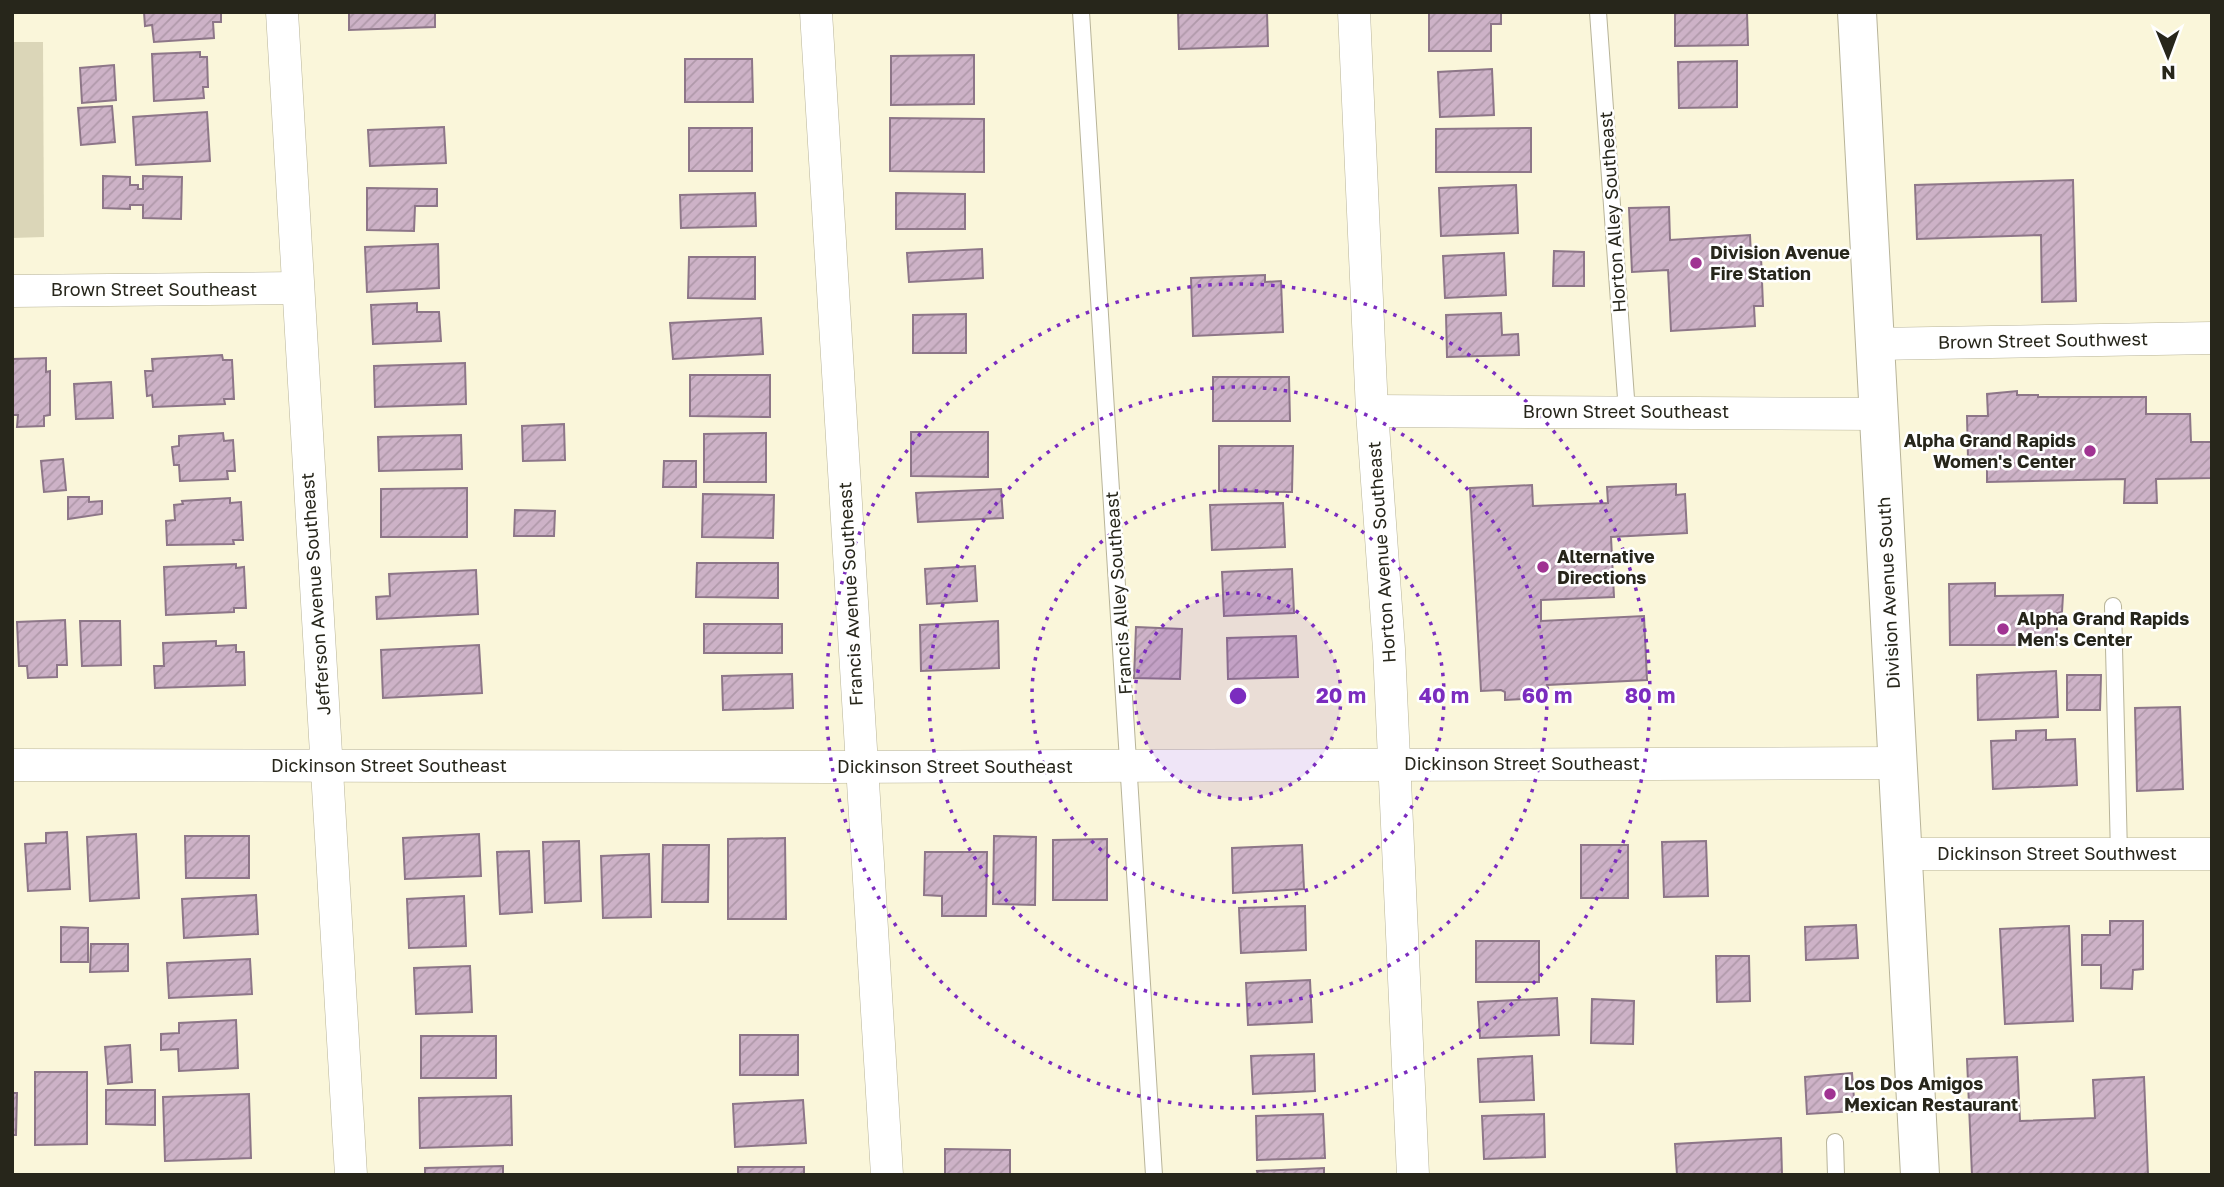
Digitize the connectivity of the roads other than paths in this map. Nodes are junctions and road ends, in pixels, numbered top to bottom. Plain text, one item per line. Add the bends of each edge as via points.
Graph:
1 (282, 12) edge
2 (816, 12) edge
3 (1081, 12) edge
4 (1354, 12) edge
5 (1598, 12) edge
6 (1857, 12) edge
7 (296, 288) junction
8 (12, 291) edge
9 (2212, 338) edge
10 (1875, 344) junction
11 (1372, 411) junction
12 (1627, 412) junction
13 (1880, 414) junction
14 (2113, 606) dead end
15 (1899, 763) junction
16 (12, 765) edge
17 (1394, 765) junction
18 (327, 766) junction
19 (1129, 766) junction
20 (862, 767) junction
21 (1903, 854) junction
22 (2119, 854) junction
23 (2212, 854) edge
24 (1835, 1142) dead end
25 (351, 1175) edge
26 (887, 1175) edge
27 (1154, 1175) edge
28 (1413, 1175) edge
29 (1836, 1175) edge
30 (1920, 1175) edge

1 - 7 street, Jefferson Avenue Southeast
2 - 20 street, Francis Avenue Southeast
3 - 19 lane, Francis Alley Southeast
4 - 11 street, Horton Avenue Southeast
5 - 12 lane, Horton Alley Southeast
6 - 10 main road, Division Avenue South
7 - 8 street, Brown Street Southeast
7 - 18 street, Jefferson Avenue Southeast
9 - 10 street, Brown Street Southwest
10 - 13 main road, Division Avenue South
11 - 12 street, Brown Street Southeast
11 - 17 street, Horton Avenue Southeast
12 - 13 street, Brown Street Southeast
13 - 15 main road, Division Avenue South
14 - 22 lane
15 - 17 street, Dickinson Street Southeast
15 - 21 main road, Division Avenue South
16 - 18 street, Dickinson Street Southeast
17 - 19 street, Dickinson Street Southeast
17 - 28 street, Horton Avenue Southeast
18 - 20 street, Dickinson Street Southeast
18 - 25 street, Jefferson Avenue Southeast
19 - 20 street, Dickinson Street Southeast
19 - 27 lane, Francis Alley Southeast
20 - 26 street, Francis Avenue Southeast
21 - 22 street, Dickinson Street Southwest
21 - 30 main road, Division Avenue South
22 - 23 street, Dickinson Street Southwest
24 - 29 lane

